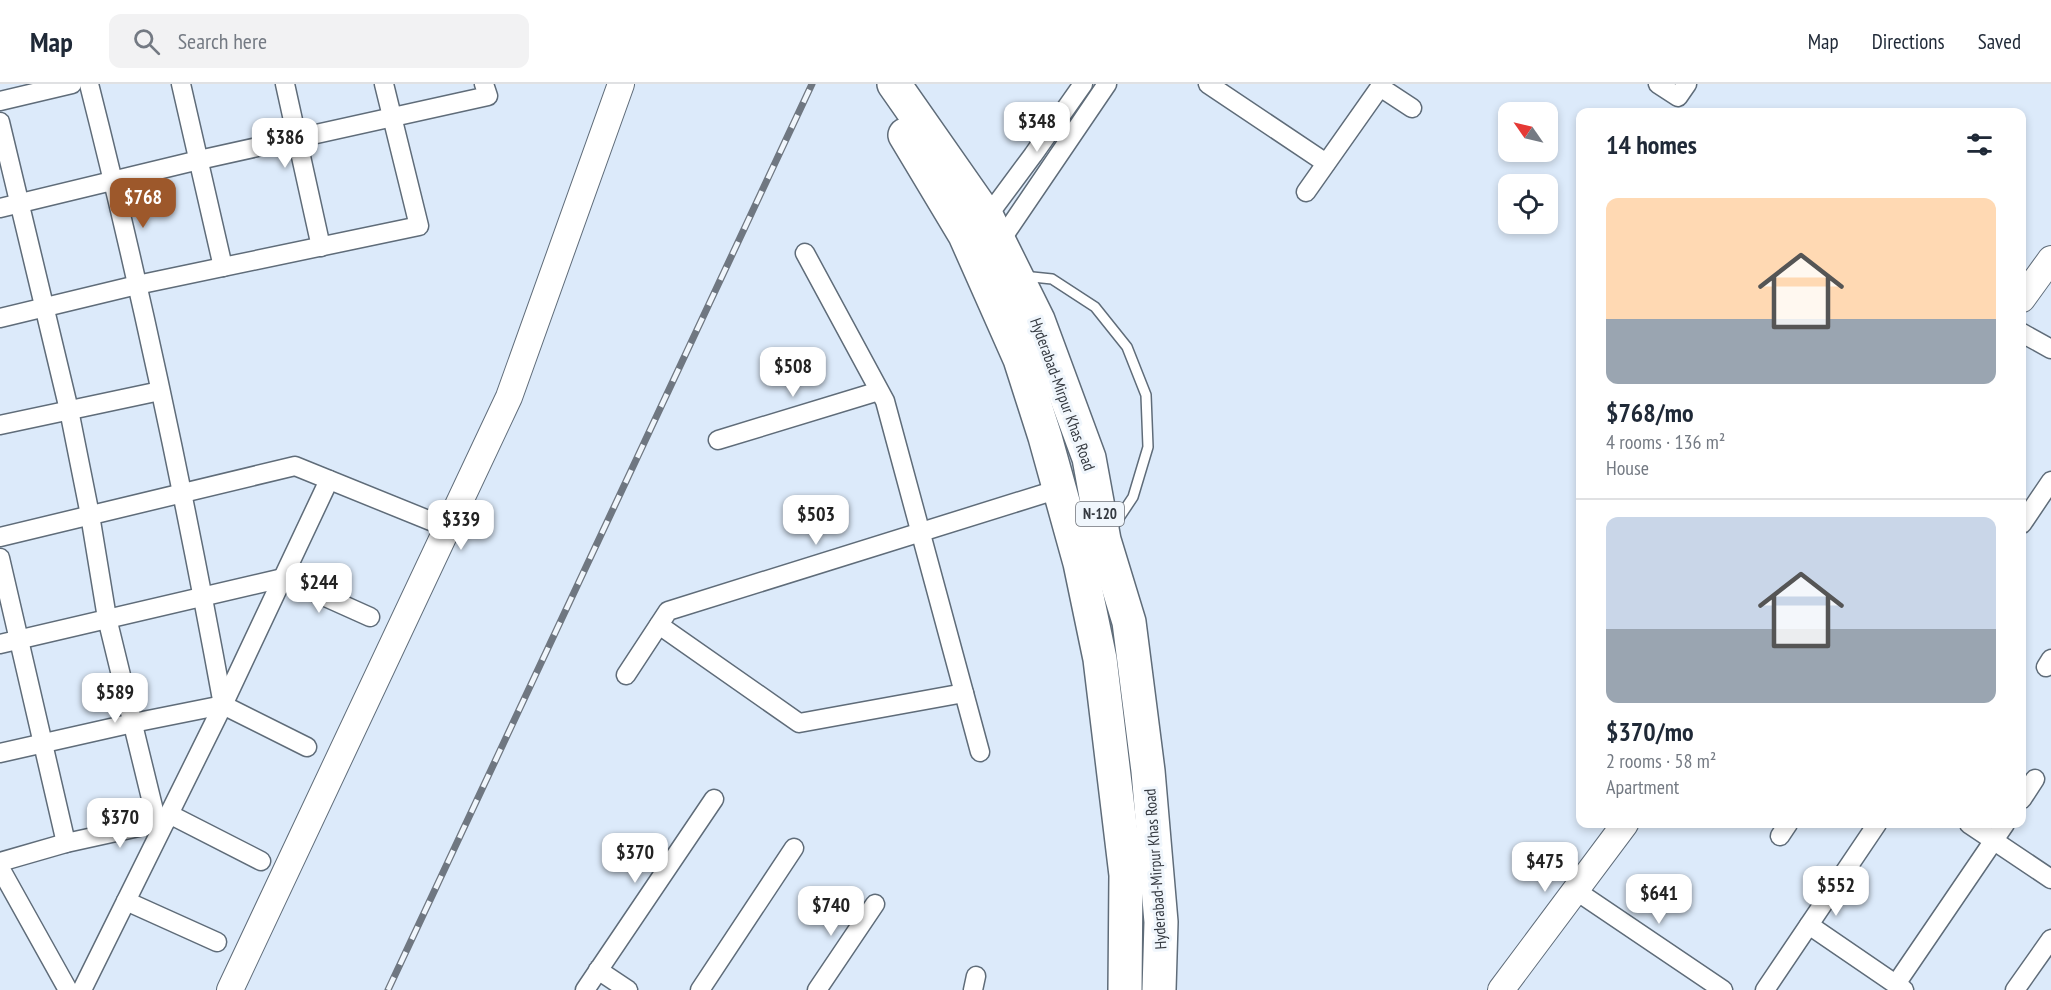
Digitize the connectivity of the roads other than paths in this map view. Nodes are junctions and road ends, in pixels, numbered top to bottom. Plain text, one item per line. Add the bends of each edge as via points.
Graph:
1 (72, 84) edge
2 (90, 84) edge
3 (181, 84) edge
4 (285, 84) edge
5 (384, 84) edge
6 (484, 84) edge
7 (621, 84) edge
8 (874, 84) edge
9 (894, 84) edge
10 (1083, 84) edge
11 (1107, 84) edge
12 (1208, 84) edge
13 (1658, 84) edge
14 (1687, 84) edge
15 (1381, 85) edge
16 (0, 101) edge
17 (1412, 108) dead end
18 (393, 116) junction
19 (0, 122) edge
20 (297, 138) junction
21 (199, 160) junction
22 (1326, 163) junction
23 (114, 180) junction
24 (1306, 192) dead end
25 (19, 204) junction
26 (0, 208) edge
27 (993, 230) junction
28 (321, 247) junction
29 (805, 253) dead end
30 (2051, 259) edge
31 (223, 267) junction
32 (1014, 275) junction
33 (137, 285) junction
34 (2026, 293) edge
35 (44, 307) junction
36 (0, 318) edge
37 (2026, 335) edge
38 (2051, 349) edge
39 (160, 391) junction
40 (879, 391) junction
41 (69, 410) junction
42 (0, 425) edge
43 (718, 440) dead end
44 (329, 480) junction
45 (2049, 488) edge
46 (1059, 489) junction
47 (182, 493) junction
48 (90, 515) junction
49 (2026, 519) edge
50 (448, 528) junction
51 (920, 533) junction
52 (0, 537) edge
53 (1104, 540) junction
54 (0, 558) edge
55 (283, 578) junction
56 (203, 598) junction
57 (370, 617) dead end
58 (107, 618) junction
59 (659, 625) junction
60 (9, 642) edge
61 (626, 675) dead end
62 (964, 693) junction
63 (223, 705) junction
64 (133, 723) junction
65 (43, 743) junction
66 (307, 747) dead end
67 (980, 752) dead end
68 (0, 753) edge
69 (2036, 779) dead end
70 (2026, 793) edge
71 (714, 799) dead end
72 (164, 819) junction
73 (1622, 828) edge
74 (1874, 828) edge
75 (1975, 828) edge
76 (2002, 828) edge
77 (1994, 840) junction
78 (66, 843) junction
79 (795, 848) dead end
80 (261, 861) dead end
81 (0, 862) edge
82 (0, 868) edge
83 (2051, 879) edge
84 (1575, 890) junction
85 (8, 899) edge
86 (126, 901) junction
87 (875, 904) dead end
88 (1809, 925) junction
89 (2051, 939) edge
90 (218, 942) dead end
91 (592, 984) edge
92 (1900, 987) edge
93 (68, 990) edge
94 (82, 990) edge
95 (230, 990) edge
96 (628, 990) edge
97 (700, 990) edge
98 (817, 990) edge
99 (1125, 990) edge
100 (1159, 990) edge
101 (1502, 990) edge
102 (1723, 990) edge
103 (1765, 990) edge
104 (2015, 990) edge

1 - 16 street
2 - 23 street
3 - 21 street
4 - 20 street
5 - 18 street
6 - 18 street via 488,96
7 - 50 street via 509,397
8 - 46 highway, Hyderabad-Mirpur Khas Road / N-120 via 965,235 1020,359
9 - 27 highway, Hyderabad-Mirpur Khas Road / N-120
10 - 27 street via 1034,155
11 - 27 street
12 - 22 street
13 - 14 street via 1678,97
15 - 17 street
15 - 22 street
18 - 20 street
18 - 28 street via 419,226
19 - 25 street
20 - 21 street
20 - 28 street
21 - 23 street
21 - 31 street
22 - 24 street
23 - 25 street
23 - 33 street
25 - 26 street
25 - 35 street
27 - 32 highway, Hyderabad-Mirpur Khas Road / N-120
28 - 31 street
29 - 40 street
30 - 34 street
31 - 33 street
32 - 53 highway, Hyderabad-Mirpur Khas Road / N-120 via 1038,320 1089,458
32 - 53 lane via 1052,279 1095,307 1127,347 1146,395 1148,447 1133,497
33 - 35 street
33 - 39 street
35 - 36 street
35 - 41 street
37 - 38 street
39 - 41 street
39 - 47 street
40 - 43 street
40 - 51 street
41 - 42 street
41 - 48 street
44 - 47 street via 295,466
44 - 50 street
44 - 55 street
45 - 49 street
46 - 51 street
46 - 99 highway, Hyderabad-Mirpur Khas Road / N-120 via 1080,563 1100,659 1126,875
47 - 48 street
47 - 56 street
48 - 52 street
48 - 58 street
50 - 95 street
51 - 59 street via 668,611
51 - 62 street
53 - 100 highway, Hyderabad-Mirpur Khas Road / N-120 via 1129,622 1148,771 1161,922
54 - 60 street
55 - 56 street
55 - 57 street
55 - 63 street
56 - 58 street
56 - 63 street
58 - 60 street
58 - 64 street
59 - 61 street
59 - 62 street via 799,723
60 - 65 street
62 - 67 street
63 - 64 street
63 - 66 street
63 - 72 street
64 - 65 street
64 - 72 street
65 - 68 street
65 - 78 street
69 - 70 street
71 - 91 street
72 - 78 street
72 - 80 street
72 - 86 street
73 - 84 street
74 - 88 street
75 - 77 street
76 - 77 street
77 - 83 street
77 - 92 street
78 - 81 street
79 - 97 street
82 - 85 street
84 - 101 street
84 - 102 street
85 - 93 street
86 - 90 street
86 - 94 street
87 - 98 street
88 - 92 street
88 - 103 street
89 - 104 street
91 - 96 street

